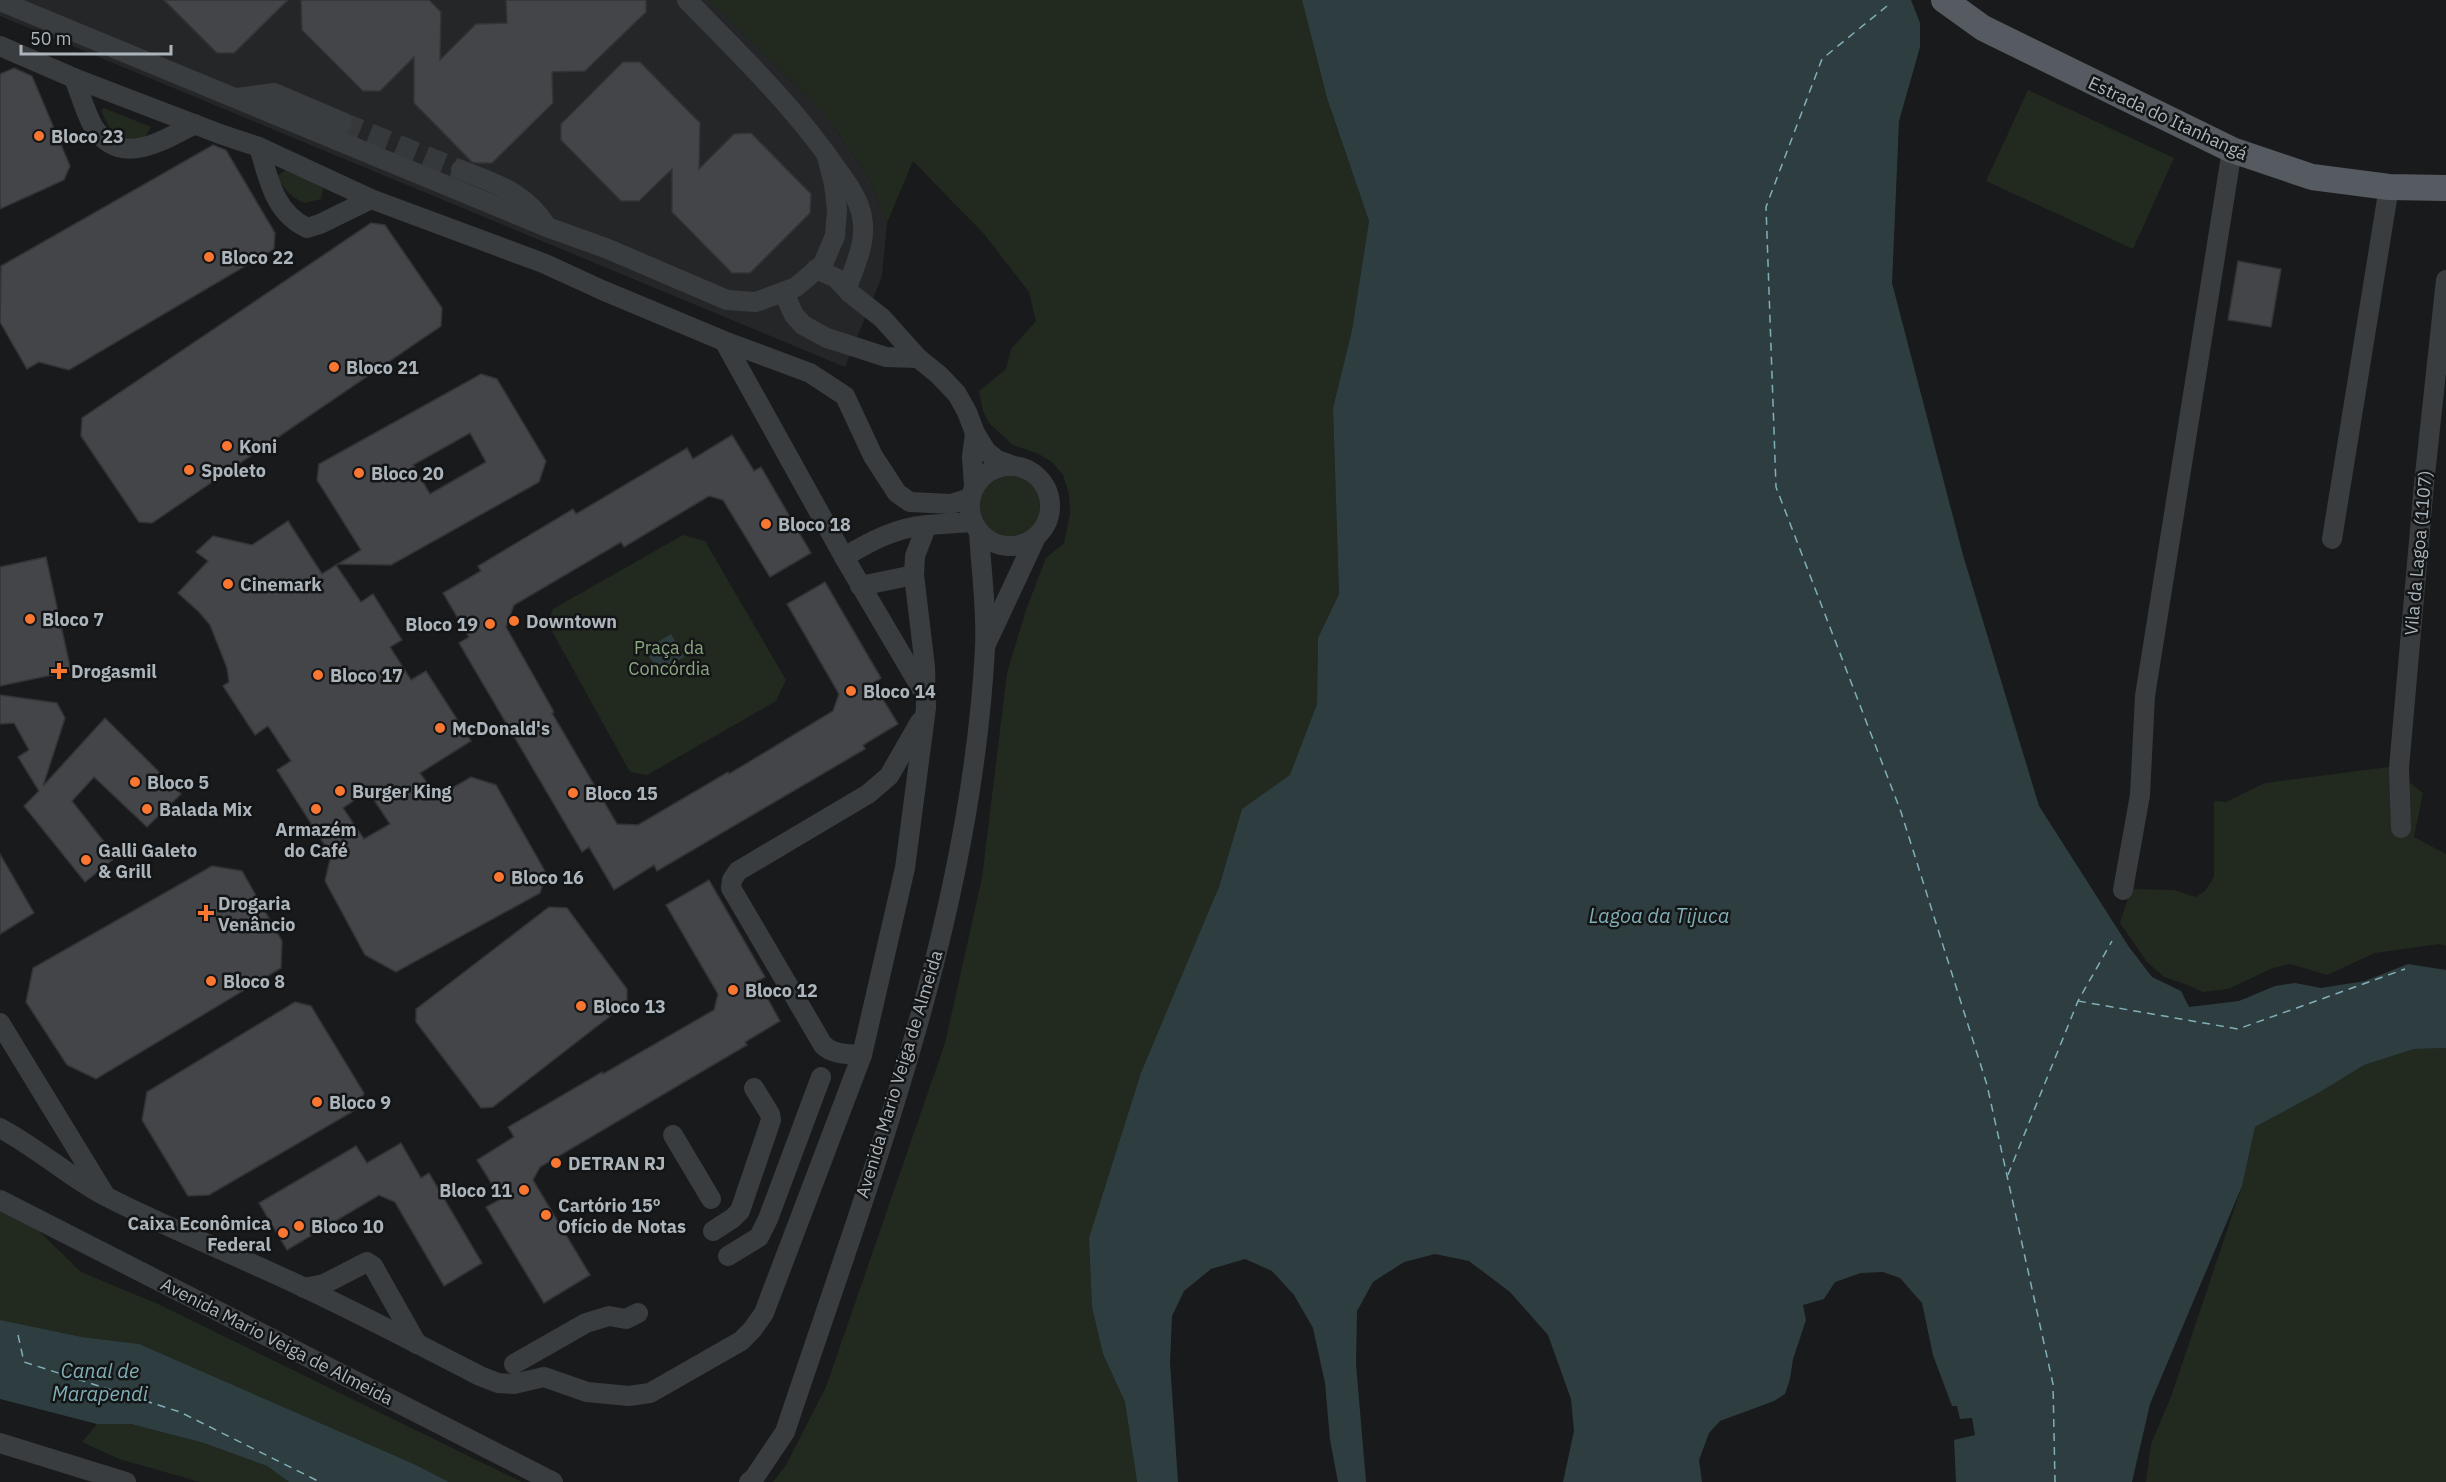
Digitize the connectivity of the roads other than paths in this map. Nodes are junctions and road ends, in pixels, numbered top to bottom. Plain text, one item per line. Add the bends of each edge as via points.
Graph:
1 (687, 0) edge
2 (1944, 0) edge
3 (0, 1) edge
4 (0, 46) edge
5 (74, 78) junction
6 (237, 98) junction
7 (342, 122) tunnel mouth
8 (195, 124) junction
9 (259, 147) junction
10 (2232, 150) junction
11 (826, 153) junction
12 (461, 170) tunnel mouth
13 (2389, 186) junction
14 (2446, 188) edge
15 (370, 199) junction
16 (547, 227) junction
17 (816, 269) junction
18 (2446, 280) edge
19 (784, 293) junction
20 (850, 293) junction
21 (724, 340) junction
22 (918, 358) junction
23 (975, 433) junction
24 (1011, 465) junction
25 (972, 492) junction
26 (927, 525) junction
27 (976, 527) junction
28 (1036, 537) junction
29 (2332, 539) dead end
30 (844, 557) junction
31 (914, 575) junction
32 (860, 585) junction
33 (985, 646) junction
34 (925, 705) junction
35 (2401, 828) dead end
36 (2123, 890) dead end
37 (0, 1023) edge
38 (862, 1055) junction
39 (821, 1077) dead end
40 (754, 1088) dead end
41 (0, 1128) edge
42 (673, 1135) dead end
43 (106, 1196) junction
44 (711, 1199) dead end
45 (0, 1200) edge
46 (713, 1230) dead end
47 (728, 1256) dead end
48 (304, 1288) junction
49 (638, 1312) dead end
50 (417, 1344) junction
51 (514, 1364) dead end
52 (0, 1443) edge
53 (126, 1482) edge
54 (553, 1482) edge
55 (749, 1482) edge

1 - 11 street via 784,101
2 - 10 main road, Estrada do Itanhangá via 1983,28
3 - 6 street
4 - 5 street
5 - 8 street
5 - 8 street via 93,125 108,144 125,150 153,145
6 - 7 street via 274,93
6 - 16 street
8 - 9 street
9 - 15 street
9 - 15 street via 280,207 292,221 308,228
10 - 13 main road, Estrada do Itanhangá via 2312,177
10 - 36 street via 2145,696 2140,795
11 - 17 street via 837,210 835,236 823,264
11 - 20 street via 862,216 864,233 847,288
12 - 16 street via 510,190 529,203
13 - 14 main road, Estrada do Itanhangá
13 - 29 street
15 - 21 street via 543,263
16 - 19 street via 727,300 756,302
17 - 19 street
17 - 20 street via 836,278
18 - 35 street, Vila da Lagoa (1107) via 2400,757
19 - 22 street via 803,325 827,338 886,357
20 - 22 street via 882,318
21 - 25 street via 810,373 845,396 873,456 897,493 910,502 951,504
21 - 30 street
22 - 23 street via 957,394
23 - 24 street via 986,451
23 - 25 street
24 - 25 street via 989,471
24 - 28 street via 1036,475 1050,499 1050,513
25 - 27 street via 969,510
26 - 27 street
26 - 30 street via 897,530
26 - 31 street via 915,556
27 - 28 street via 988,540 1000,545 1013,546
27 - 33 street, Avenida Mario Veiga de Almeida
28 - 33 street, Avenida Mario Veiga de Almeida
30 - 32 street
31 - 32 street
31 - 34 street via 925,667
32 - 34 street
33 - 55 street, Avenida Mario Veiga de Almeida via 973,763 953,879 928,986 897,1094 785,1432
34 - 38 street via 905,868
34 - 38 street via 889,776 868,794 738,871 732,880 731,888 741,908 823,1045 839,1054
37 - 43 street
38 - 50 street via 764,1313 731,1348 650,1393 629,1396 587,1392 544,1377 514,1384 498,1383
39 - 47 street via 759,1237
40 - 46 street via 771,1120 740,1211
41 - 43 street
42 - 44 street
43 - 48 street
45 - 54 street, Avenida Mario Veiga de Almeida
48 - 50 street
48 - 50 street via 324,1284 367,1262 373,1266
49 - 51 street via 626,1319 609,1316 586,1323
52 - 53 street

